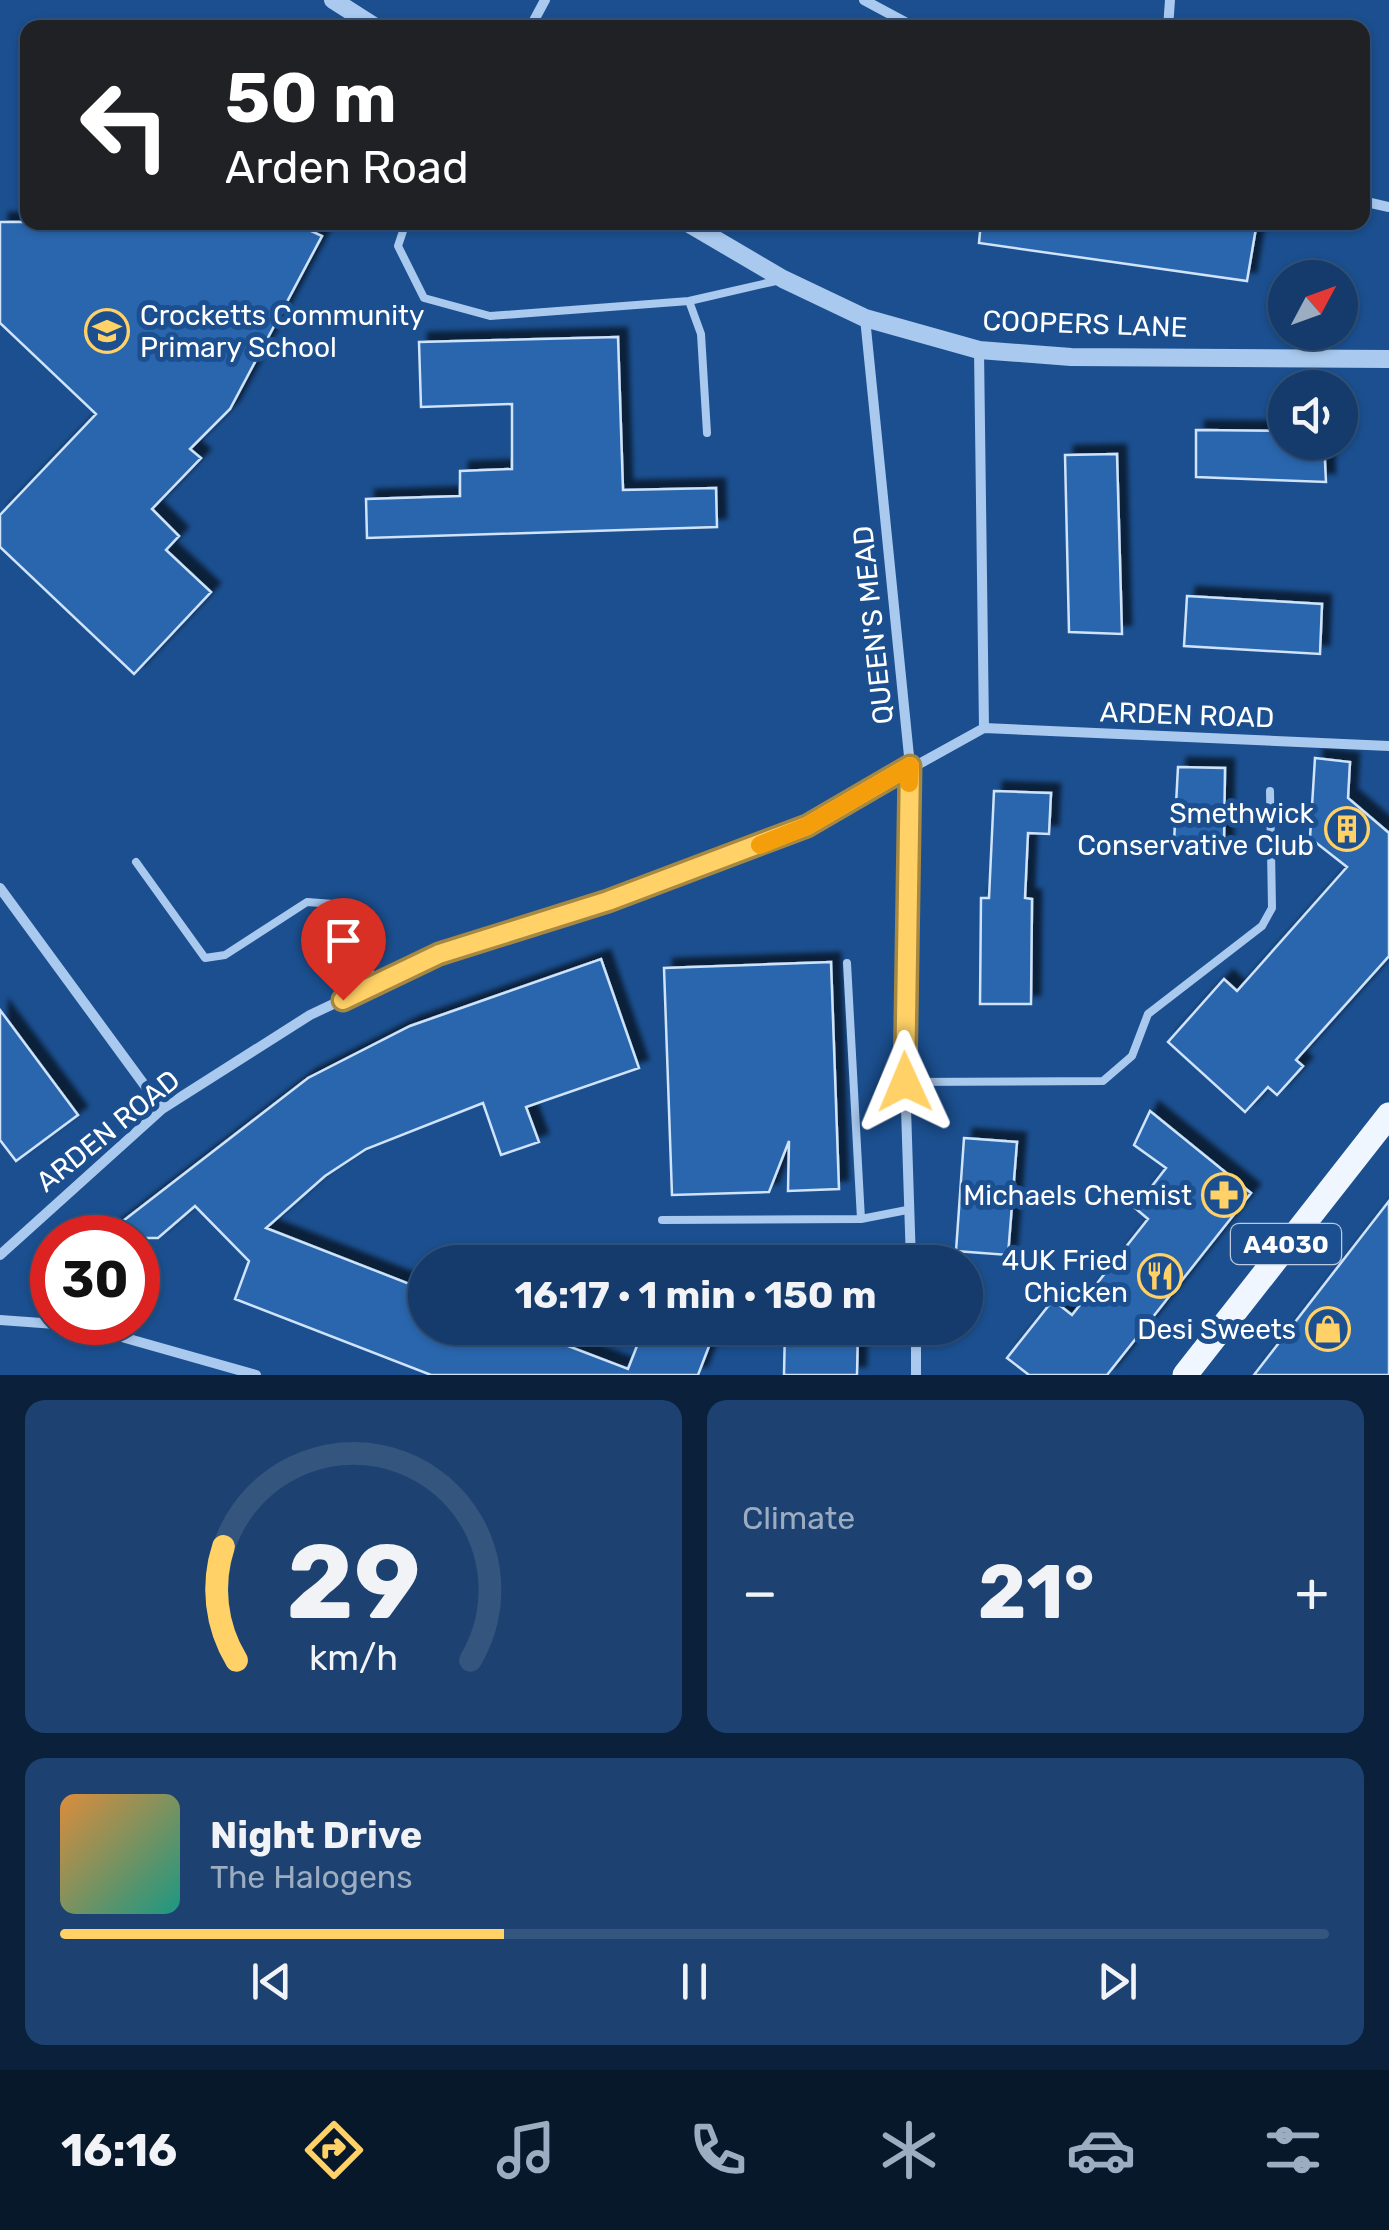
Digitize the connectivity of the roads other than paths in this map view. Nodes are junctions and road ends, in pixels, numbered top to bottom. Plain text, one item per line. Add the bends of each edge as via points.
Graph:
1 (333, 0) edge
2 (864, 0) edge
3 (365, 20) edge
4 (901, 20) edge
5 (403, 230) edge
6 (700, 230) edge
7 (784, 279) junction
8 (689, 301) junction
9 (866, 318) junction
10 (980, 350) junction
11 (1389, 359) edge
12 (708, 433) dead end
13 (984, 728) junction
14 (1389, 746) edge
15 (910, 766) junction
16 (1270, 790) dead end
17 (136, 862) dead end
18 (0, 888) edge
19 (847, 963) dead end
20 (376, 984) junction
21 (905, 1082) junction
22 (162, 1109) junction
23 (1389, 1115) edge
24 (907, 1210) junction
25 (860, 1219) junction
26 (662, 1220) dead end
27 (910, 1245) edge
28 (0, 1255) edge
29 (0, 1320) edge
30 (916, 1345) edge
31 (256, 1375) edge
32 (916, 1375) edge
33 (1185, 1375) edge

1 - 3 street
2 - 4 street
5 - 8 lane via 398,246 424,298 490,316
6 - 7 street, COOPERS LANE
7 - 8 lane
7 - 9 street, COOPERS LANE
8 - 12 lane via 701,334
9 - 10 street, COOPERS LANE
9 - 15 street, QUEEN'S MEAD
10 - 11 street, COOPERS LANE
10 - 13 street
13 - 14 street, ARDEN ROAD
13 - 15 street
15 - 20 street, ARDEN ROAD via 771,841 439,954
15 - 21 street, QUEEN'S MEAD
16 - 21 lane via 1272,908 1262,926 1148,1014 1132,1056 1103,1081
17 - 20 lane via 206,958 225,955 307,902 334,904
18 - 22 street
19 - 25 lane
20 - 22 street, ARDEN ROAD via 310,1016
21 - 24 street, QUEEN'S MEAD
22 - 28 street, ARDEN ROAD
23 - 33 main road, A4030
24 - 25 lane
24 - 27 street, QUEEN'S MEAD
25 - 26 lane
29 - 31 street via 84,1326
30 - 32 street

